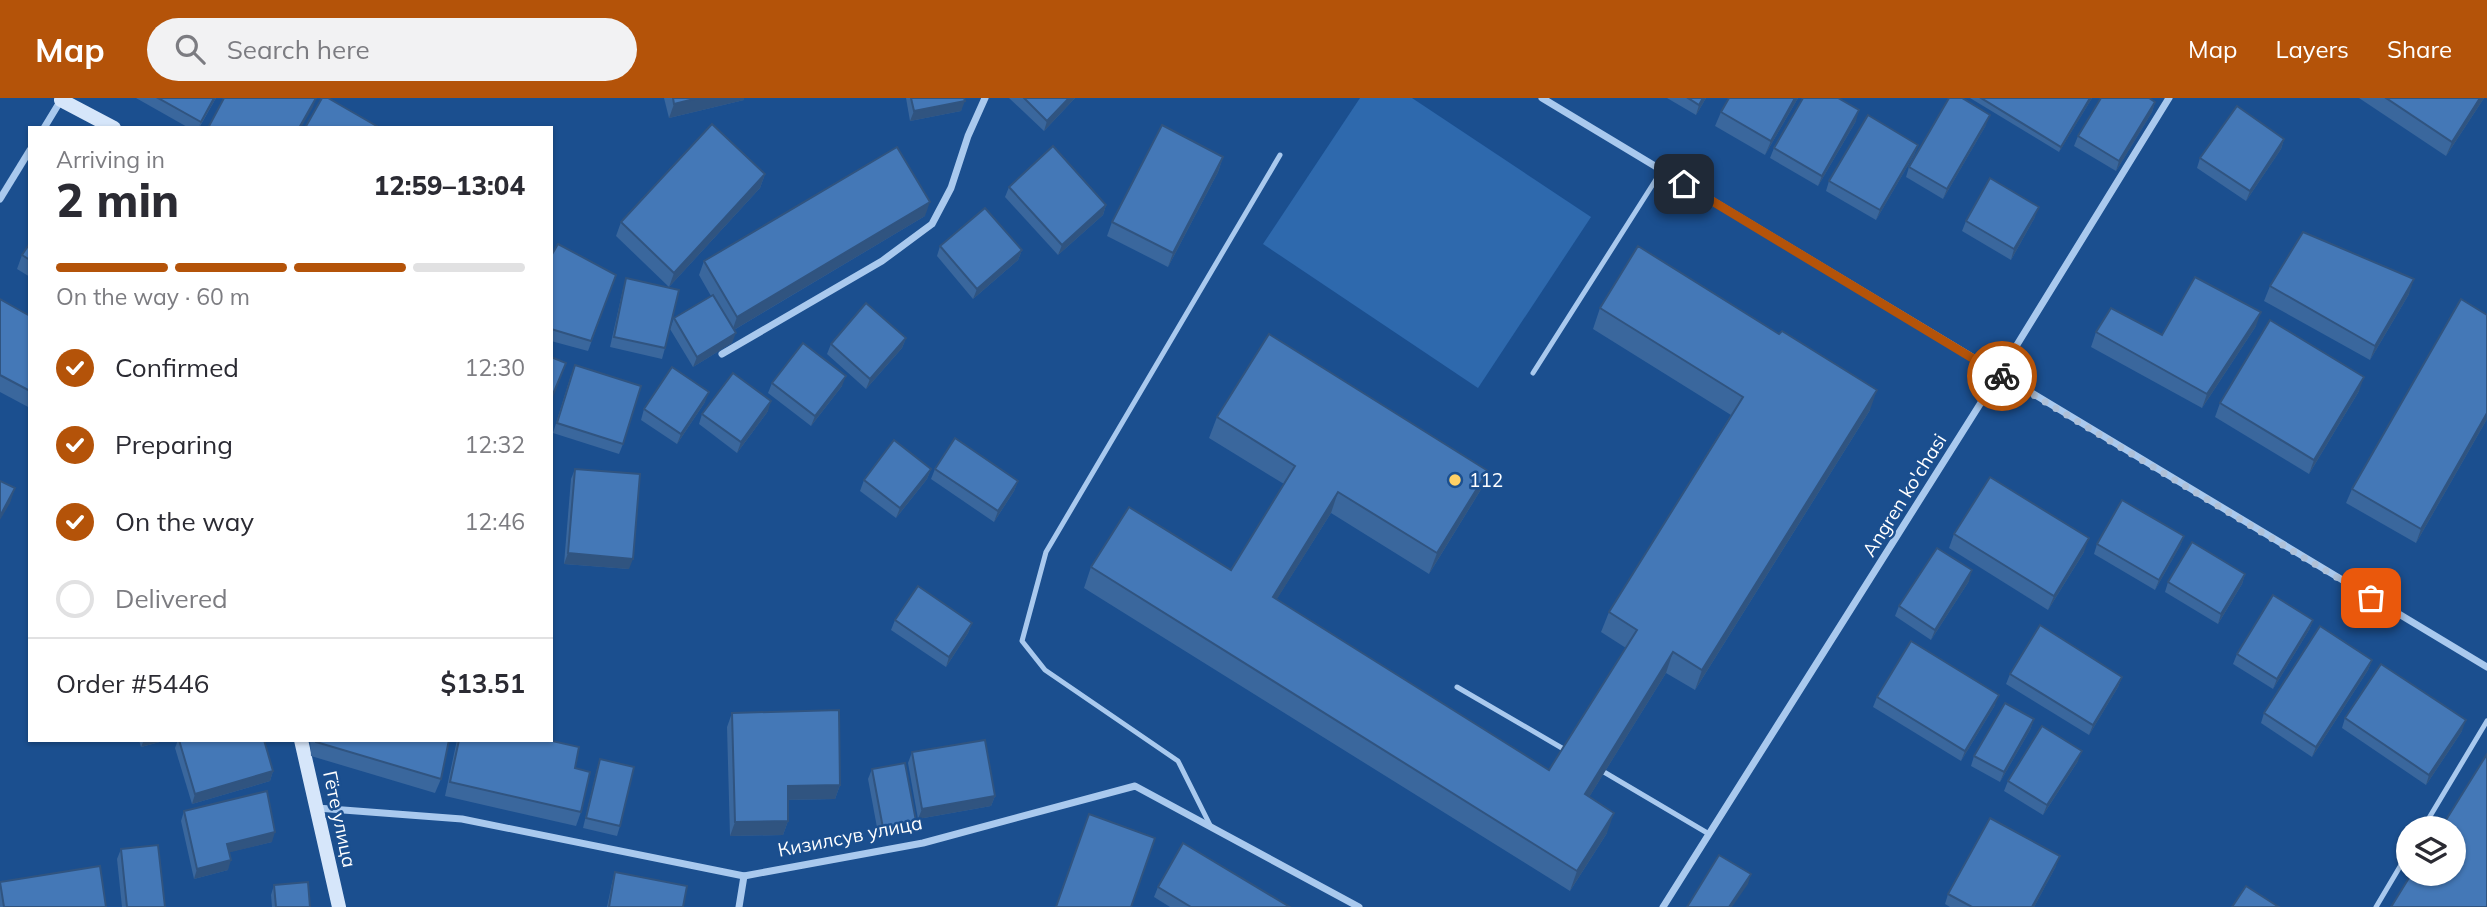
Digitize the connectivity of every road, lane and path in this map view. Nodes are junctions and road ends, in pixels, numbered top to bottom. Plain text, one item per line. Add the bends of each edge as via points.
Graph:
1 (985, 98) edge
2 (1542, 98) edge
3 (2169, 98) edge
4 (60, 99) edge
5 (45, 126) edge
6 (110, 126) edge
7 (28, 153) edge
8 (1280, 155) dead end
9 (1662, 170) junction
10 (0, 199) edge
11 (722, 354) edge
12 (1533, 373) dead end
13 (1998, 374) junction
14 (2487, 667) edge
15 (1457, 687) dead end
16 (2487, 721) edge
17 (301, 742) edge
18 (1567, 751) edge
19 (1604, 772) edge
20 (317, 808) junction
21 (2430, 816) edge
22 (1211, 827) junction
23 (1709, 834) junction
24 (2396, 873) edge
25 (744, 876) junction
26 (339, 907) edge
27 (738, 907) edge
28 (1359, 907) edge
29 (1663, 907) edge
30 (2376, 907) edge

1 - 11 street via 951,188 932,223 882,261
2 - 9 street
3 - 13 street, Angren ko'chasi
4 - 5 street
4 - 6 street
7 - 10 street
8 - 22 lane via 1046,552 1022,641 1045,670 1178,761
9 - 12 lane
9 - 13 street
13 - 14 street
13 - 23 street, Angren ko'chasi
15 - 18 lane
16 - 21 lane
17 - 20 street, Гёте улица
19 - 23 lane
20 - 25 street, Кизилсув улица via 462,819
20 - 26 street, Гёте улица
22 - 25 street, Кизилсув улица via 1135,786 923,843
22 - 28 street, Кизилсув улица
23 - 29 street, Angren ko'chasi
24 - 30 lane
25 - 27 street

